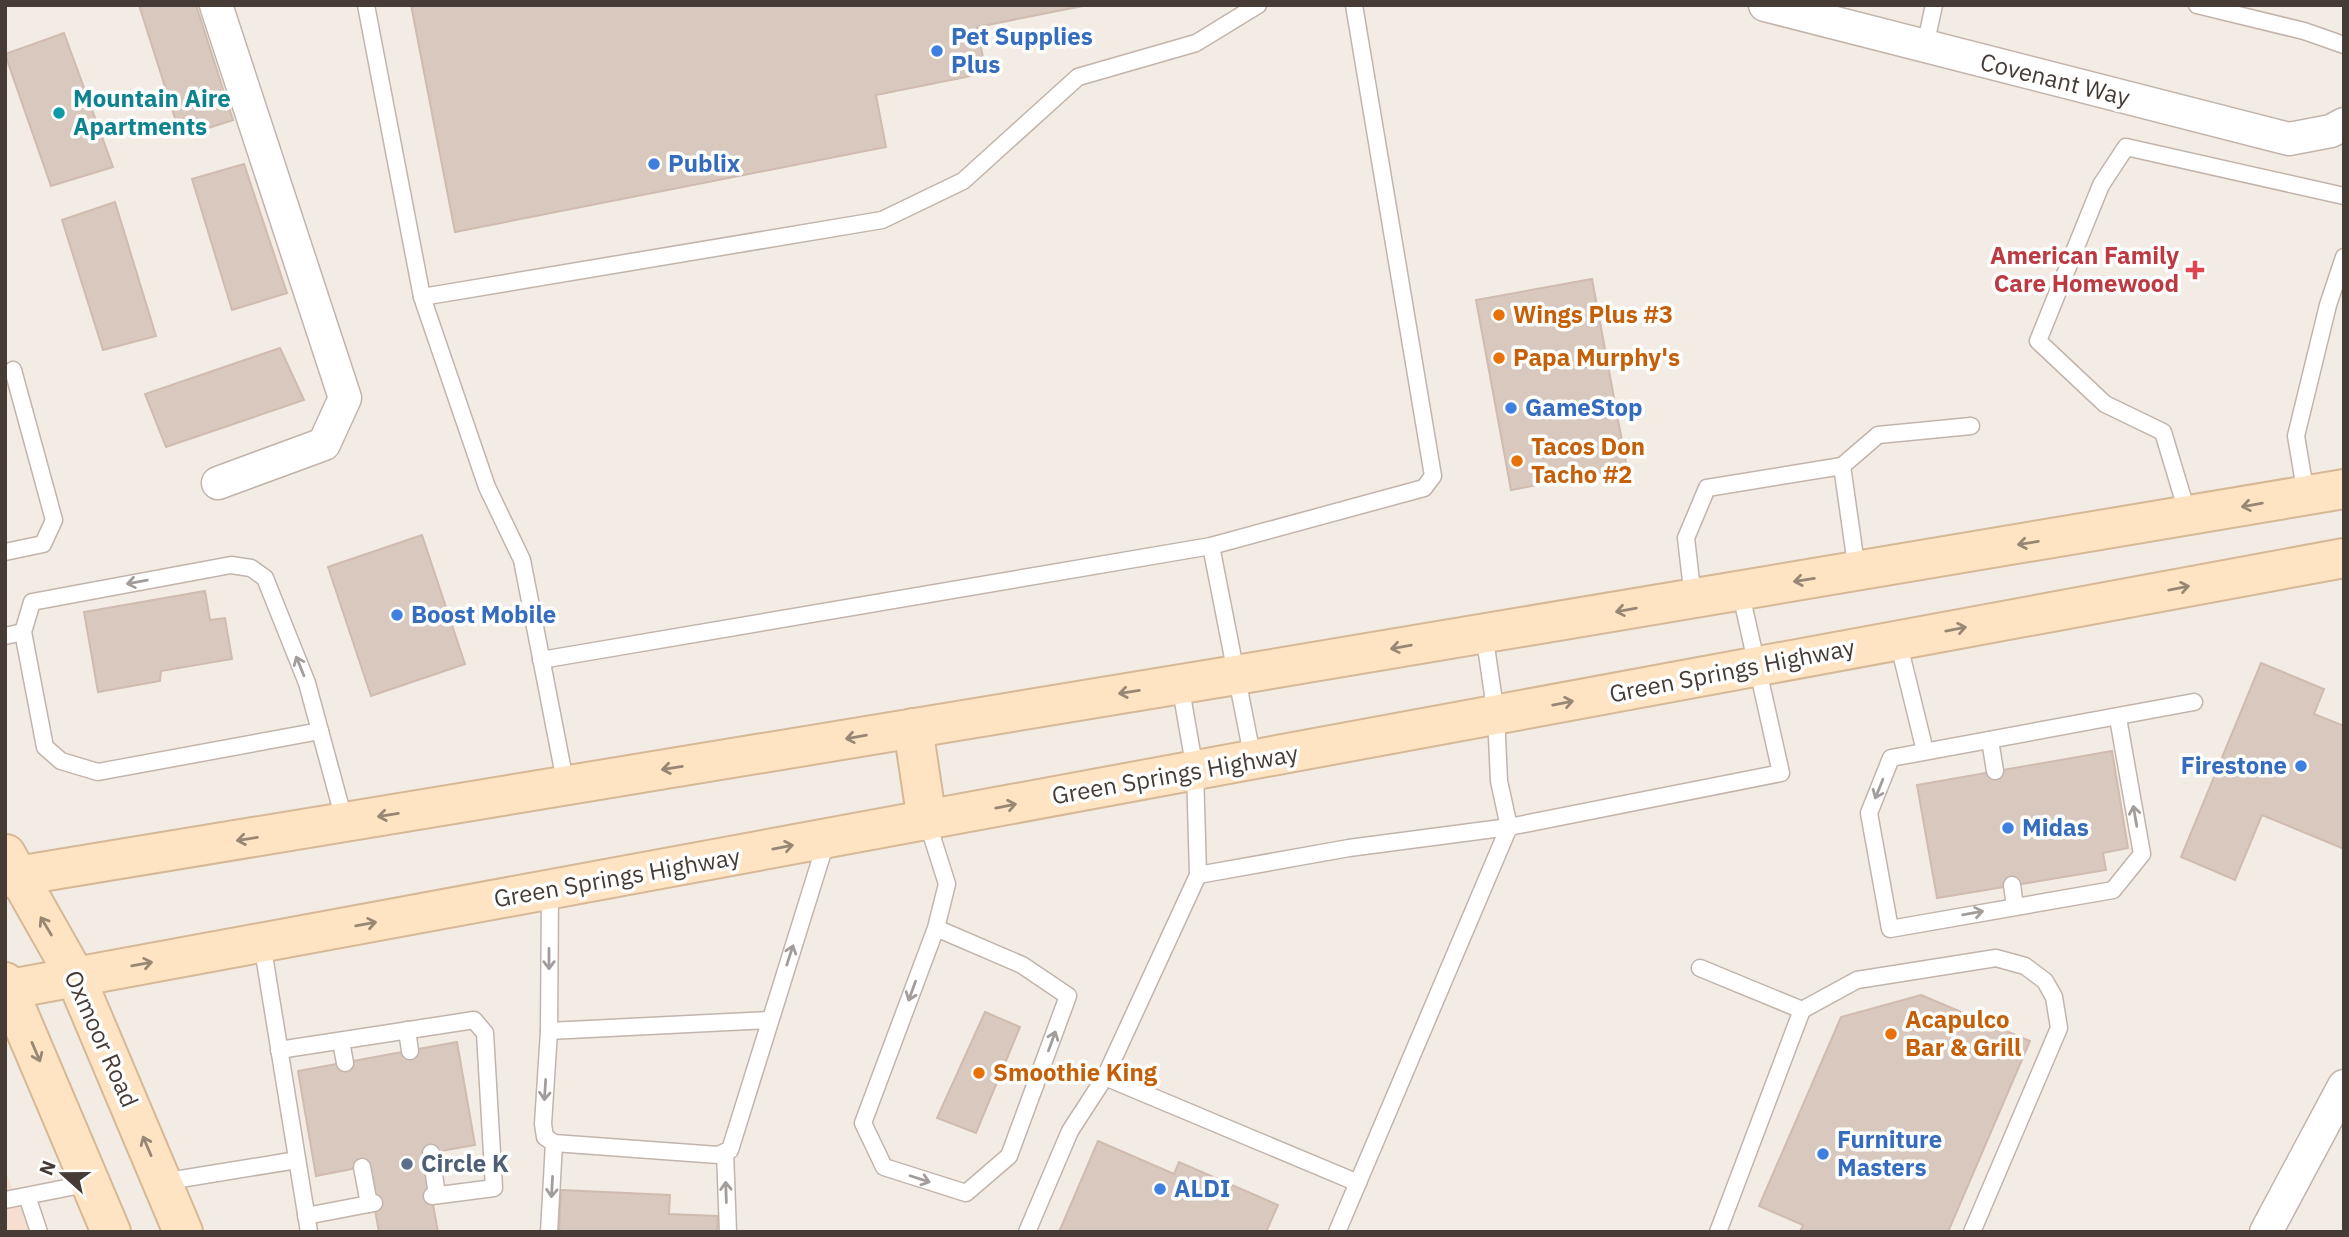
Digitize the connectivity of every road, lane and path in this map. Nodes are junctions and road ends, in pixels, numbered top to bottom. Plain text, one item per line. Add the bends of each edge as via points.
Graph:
1 (216, 5) edge
2 (366, 5) edge
3 (1258, 5) edge
4 (1354, 5) edge
5 (1765, 5) edge
6 (1934, 5) edge
7 (2197, 5) edge
8 (2344, 44) edge
9 (1925, 46) junction
10 (2344, 124) edge
11 (2344, 196) edge
12 (2344, 257) edge
13 (422, 298) junction
14 (13, 370) dead end
15 (1971, 426) dead end
16 (1842, 466) junction
17 (218, 483) dead end
18 (2344, 489) edge
19 (2306, 495) junction
20 (2189, 516) junction
21 (1211, 546) junction
22 (5, 552) edge
23 (2344, 558) edge
24 (1857, 571) junction
25 (1740, 590) junction
26 (1693, 598) junction
27 (23, 632) junction
28 (1484, 633) junction
29 (5, 636) edge
30 (1898, 640) junction
31 (541, 660) junction
32 (1756, 666) junction
33 (1236, 675) junction
34 (1180, 684) junction
35 (2194, 702) dead end
36 (1496, 715) junction
37 (2118, 718) junction
38 (913, 728) junction
39 (320, 731) junction
40 (1990, 740) junction
41 (1925, 751) junction
42 (1253, 760) junction
43 (1195, 771) junction
44 (1995, 771) dead end
45 (566, 786) junction
46 (927, 821) junction
47 (345, 822) junction
48 (1509, 827) junction
49 (827, 839) junction
50 (9, 869) edge
51 (1198, 875) junction
52 (2012, 885) dead end
53 (550, 891) junction
54 (2015, 906) junction
55 (936, 928) junction
56 (262, 943) junction
57 (1700, 968) dead end
58 (75, 976) junction
59 (7, 987) edge
60 (1802, 1010) junction
61 (769, 1020) junction
62 (407, 1030) junction
63 (549, 1031) junction
64 (341, 1041) junction
65 (279, 1050) junction
66 (411, 1051) dead end
67 (345, 1063) dead end
68 (1105, 1077) junction
69 (2344, 1086) edge
70 (554, 1143) junction
71 (724, 1152) junction
72 (431, 1153) dead end
73 (297, 1160) junction
74 (362, 1167) dead end
75 (162, 1182) junction
76 (1358, 1182) junction
77 (90, 1183) junction
78 (27, 1196) junction
79 (5, 1200) edge
80 (307, 1224) edge
81 (39, 1232) edge
82 (111, 1232) edge
83 (183, 1232) edge
84 (549, 1232) edge
85 (727, 1232) edge
86 (1027, 1232) edge
87 (1336, 1232) edge
88 (1718, 1232) edge
89 (1972, 1232) edge
90 (2266, 1232) edge

1 - 17 street via 345,398 324,444
2 - 13 lane
3 - 13 lane via 1196,43 1078,77 963,181 882,220
4 - 21 lane via 1433,476 1424,488
5 - 9 street, Covenant Way
6 - 9 lane
7 - 8 lane
9 - 10 street, Covenant Way via 2289,139
11 - 20 lane via 2126,148 2101,185 2038,341 2105,404 2163,432
12 - 19 lane via 2296,436
13 - 31 lane via 487,487 522,560
14 - 22 lane via 54,520 43,544
15 - 16 lane via 1878,435
16 - 24 lane
16 - 26 lane via 1707,488 1686,538
18 - 19 main road
19 -> 20 main road
20 -> 24 main road
21 - 31 lane
21 - 33 lane
30 -> 23 main road, Green Springs Highway
24 -> 25 main road
25 - 26 main road
25 - 32 lane
26 -> 28 main road
27 - 29 lane
27 - 39 lane via 45,747 61,761 79,768 98,772
39 -> 27 lane via 307,683 264,578 251,568 232,565 32,601
28 -> 33 main road
28 - 36 lane
30 - 32 main road, Green Springs Highway
30 - 41 lane
31 - 45 lane
36 -> 32 main road, Green Springs Highway
32 - 48 lane via 1781,773
33 - 34 main road
33 - 42 lane
34 -> 38 main road
34 - 43 lane
35 - 37 lane
36 - 42 main road, Green Springs Highway
36 - 48 lane via 1499,781
37 - 40 lane
54 -> 37 lane via 2113,890 2142,854
38 -> 45 main road
38 - 46 main road
39 - 47 lane
40 - 41 lane
40 - 44 lane
41 -> 54 lane via 1891,758 1869,813 1890,929
42 - 43 main road, Green Springs Highway
46 -> 43 main road, Green Springs Highway
43 - 51 lane
45 -> 47 main road
46 - 49 main road, Green Springs Highway
46 - 55 lane via 947,884
47 -> 50 main road
48 - 51 lane via 1349,848
48 - 76 lane
53 -> 49 main road, Green Springs Highway
61 -> 49 lane
58 -> 50 main road, Oxmoor Road
51 - 68 lane
52 - 54 lane
56 -> 53 main road, Green Springs Highway
53 -> 63 lane
55 -> 55 lane via 863,1123 884,1167 966,1193 1009,1156 1068,996 1022,965
58 -> 56 main road, Green Springs Highway
56 - 65 lane
57 - 60 lane
58 - 59 main road, Green Springs Highway
75 -> 58 main road, Oxmoor Road
59 -> 77 main road
60 - 88 lane
60 - 89 lane via 1857,980 1996,958 2025,966 2045,981 2054,997 2059,1028
61 - 63 lane
61 - 71 lane via 730,1150
62 - 64 lane
62 - 66 lane
62 - 72 lane via 474,1020 485,1032 494,1188 435,1196
63 -> 70 lane via 543,1124 545,1137
64 - 65 lane
64 - 67 lane
65 - 73 lane
68 - 76 lane
68 - 86 lane via 1070,1131
69 - 90 street
70 - 71 lane
70 -> 84 lane
85 -> 71 lane
73 - 75 lane
73 - 80 lane
74 - 80 lane via 372,1204
75 - 83 main road, Oxmoor Road
76 - 87 lane
77 - 78 lane
77 - 82 main road
78 - 79 lane
78 - 81 lane

